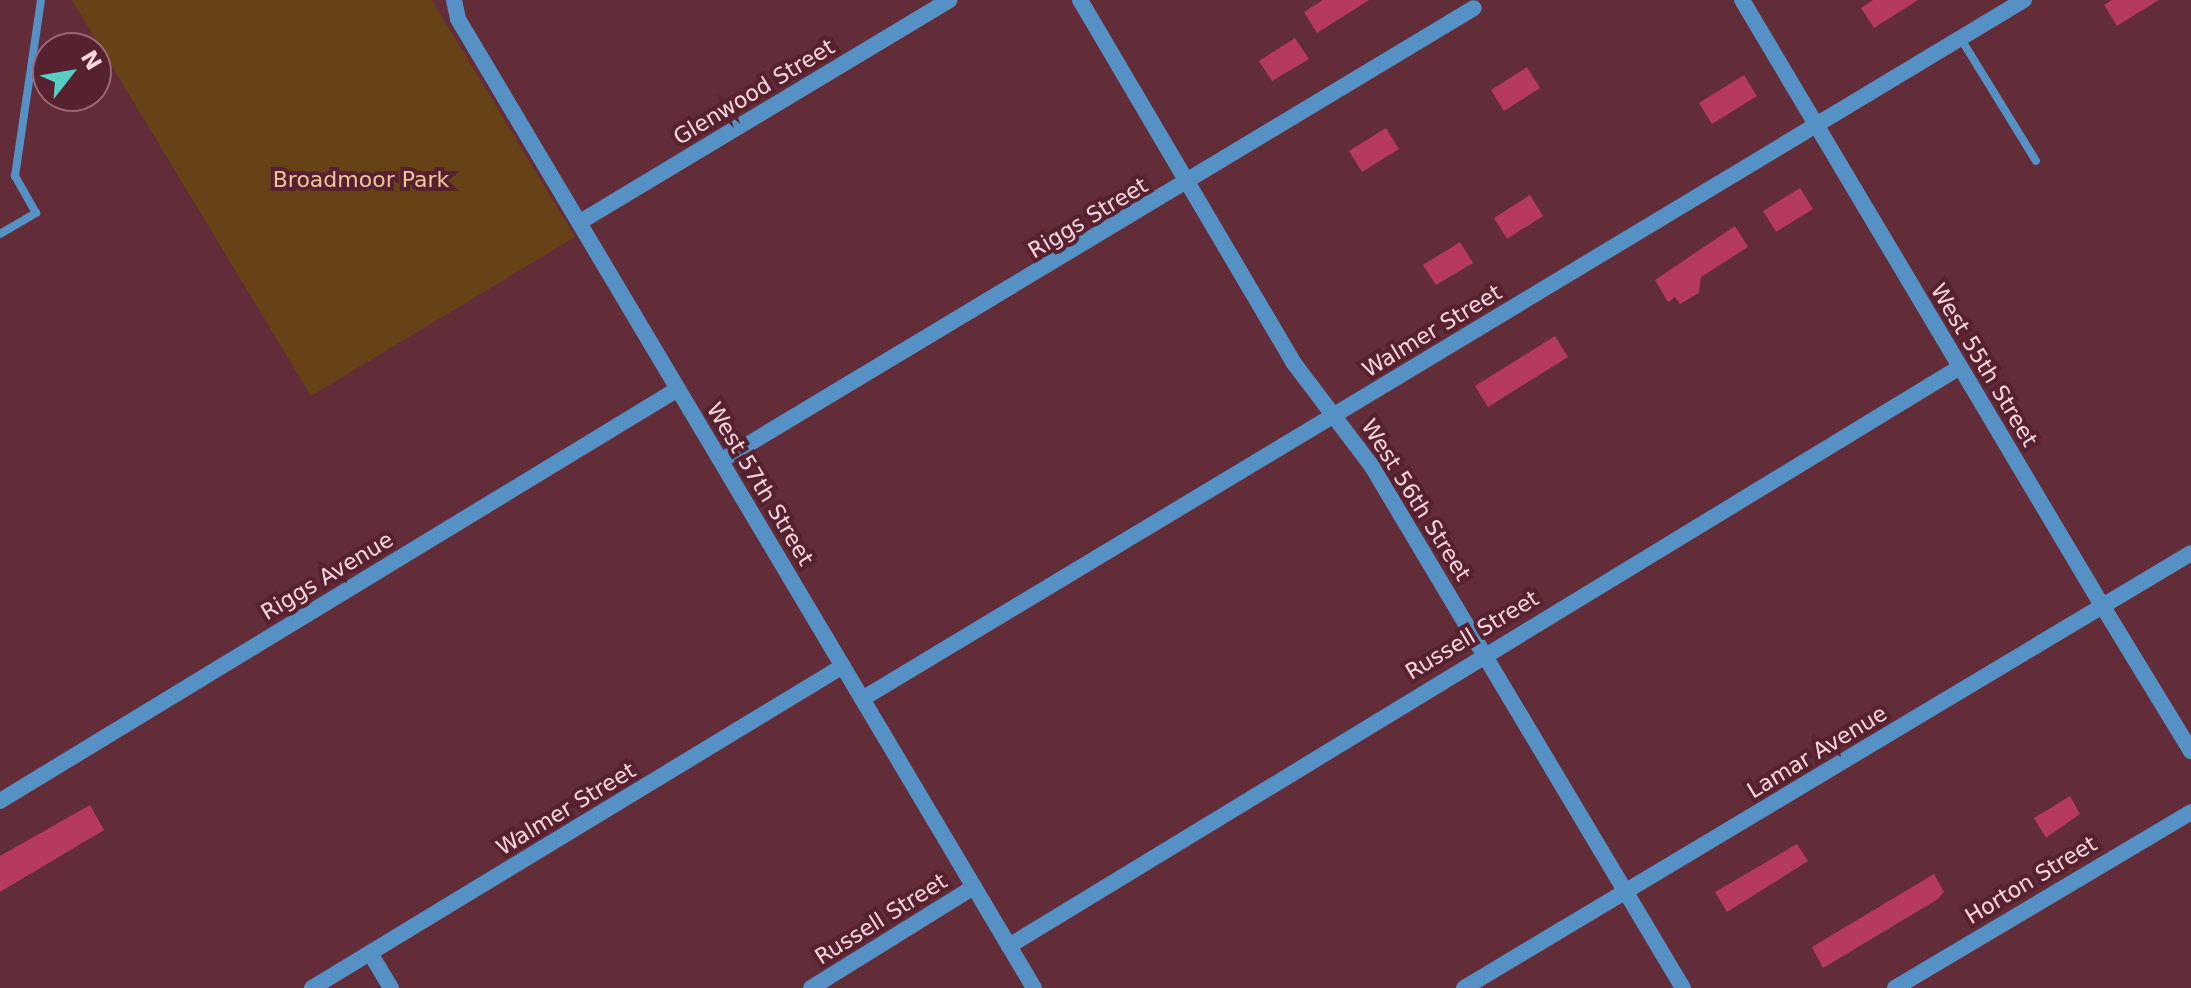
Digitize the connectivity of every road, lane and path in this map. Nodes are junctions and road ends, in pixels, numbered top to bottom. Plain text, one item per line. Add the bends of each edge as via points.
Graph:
1 (41, 0) edge
2 (454, 0) edge
3 (950, 0) edge
4 (1080, 0) edge
5 (1742, 0) edge
6 (2024, 0) edge
7 (1474, 8) dead end
8 (1961, 39) junction
9 (1817, 127) junction
10 (2036, 161) dead end
11 (1187, 184) junction
12 (580, 222) junction
13 (0, 234) edge
14 (1960, 367) junction
15 (678, 389) junction
16 (1334, 415) junction
17 (722, 460) junction
18 (2191, 553) edge
19 (2103, 607) junction
20 (1485, 653) junction
21 (843, 666) junction
22 (862, 699) junction
23 (2191, 751) edge
24 (0, 801) edge
25 (2191, 812) edge
26 (974, 887) junction
27 (1624, 892) junction
28 (1009, 946) junction
29 (370, 953) junction
30 (312, 988) edge
31 (391, 988) edge
32 (811, 988) edge
33 (1034, 988) edge
34 (1464, 988) edge
35 (1683, 988) edge
36 (1895, 988) edge

1 - 13 lane via 15,176 36,213
2 - 12 street, West 57th Street via 458,19
3 - 12 street, Glenwood Street
4 - 11 street, West 56th Street
5 - 9 street, West 55th Street
6 - 8 street, Walmer Street
7 - 11 street, Riggs Street
8 - 9 street, Walmer Street
8 - 10 lane
9 - 14 street, West 55th Street
9 - 16 street, Walmer Street
11 - 16 street, West 56th Street via 1293,362
11 - 17 street, Riggs Street
12 - 15 street, West 57th Street
14 - 19 street, West 55th Street
14 - 20 street, Russell Street
15 - 17 street, West 57th Street
15 - 24 street, Riggs Avenue
16 - 20 street, West 56th Street via 1356,439
16 - 22 street, Walmer Street
17 - 21 street, West 57th Street
18 - 19 street, Lamar Avenue
19 - 23 street, West 55th Street
19 - 27 street, Lamar Avenue
20 - 27 street, West 56th Street
20 - 28 street, Russell Street
21 - 22 street, West 57th Street
21 - 29 street, Walmer Street
22 - 26 street, West 57th Street
25 - 36 street, Horton Street
26 - 28 street, West 57th Street
26 - 32 street, Russell Street
27 - 34 street, Lamar Avenue
27 - 35 street, West 56th Street
28 - 33 street, West 57th Street
29 - 30 street, Walmer Street
29 - 31 street

